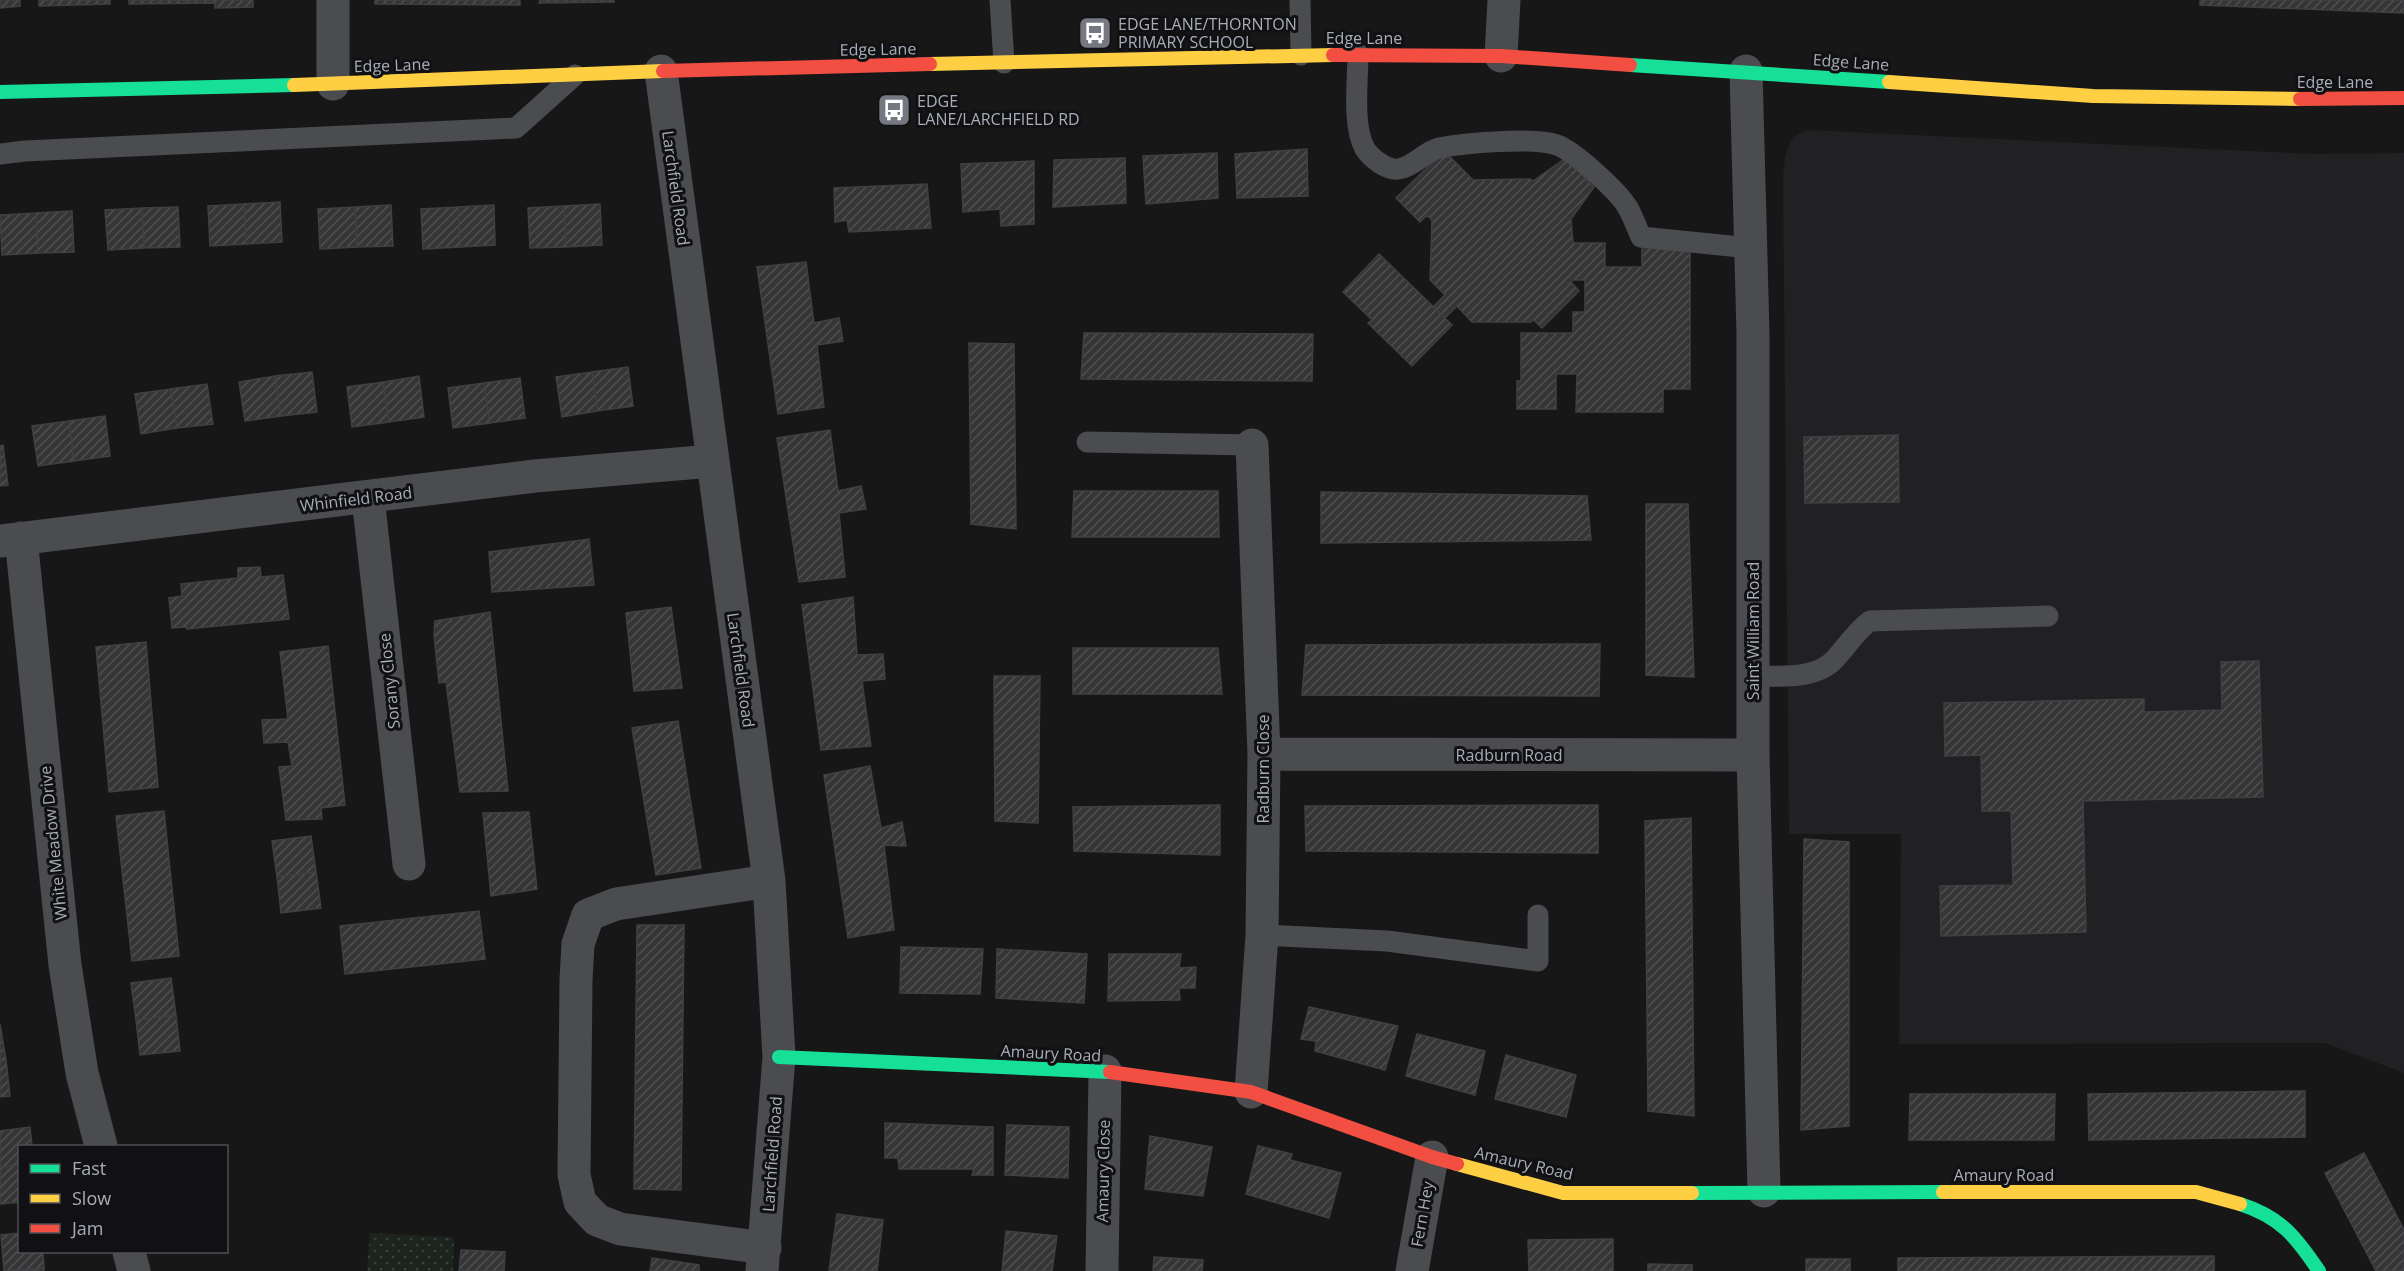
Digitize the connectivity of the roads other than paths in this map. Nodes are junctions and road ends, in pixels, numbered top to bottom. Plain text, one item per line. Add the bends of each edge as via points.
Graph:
1 (333, 0) edge
2 (1000, 0) edge
3 (1300, 0) edge
4 (1504, 0) edge
5 (1359, 54) junction
6 (1300, 55) junction
7 (1501, 56) junction
8 (1004, 63) junction
9 (661, 71) junction
10 (1746, 71) junction
11 (575, 75) junction
12 (333, 84) junction
13 (0, 92) edge
14 (2404, 98) edge
15 (0, 154) edge
16 (1750, 248) junction
17 (1087, 442) dead end
18 (1252, 445) joint
19 (712, 461) junction
20 (368, 498) junction
21 (10, 539) edge
22 (2048, 616) dead end
23 (1753, 676) junction
24 (1264, 754) junction
25 (1753, 755) junction
26 (409, 864) dead end
27 (769, 881) junction
28 (1538, 915) dead end
29 (1262, 935) junction
30 (779, 1057) junction
31 (1105, 1071) junction
32 (1251, 1092) junction
33 (101, 1145) edge
34 (1432, 1157) junction
35 (1764, 1191) junction
36 (130, 1253) edge
37 (763, 1259) edge
38 (134, 1271) edge
39 (1102, 1271) edge
40 (1412, 1271) edge
41 (2319, 1271) edge

1 - 12 street
2 - 8 lane
3 - 6 lane
4 - 7 street
5 - 6 street, Edge Lane
5 - 7 street, Edge Lane
5 - 16 lane via 1358,132 1365,150 1381,164 1396,170 1414,164 1435,149 1458,144 1557,145 1584,162 1627,206 1641,237
6 - 8 street, Edge Lane
7 - 10 street, Edge Lane
8 - 9 street, Edge Lane
9 - 11 street, Edge Lane
9 - 19 street, Larchfield Road
10 - 14 street, Edge Lane via 2093,96
10 - 16 street, Saint William Road
11 - 12 street, Edge Lane
11 - 15 lane via 516,128
12 - 13 street, Edge Lane
16 - 23 street, Saint William Road
17 - 18 lane
18 - 24 street, Radburn Close
19 - 20 street, Whinfield Road via 535,476
19 - 27 street, Larchfield Road
20 - 21 street, Whinfield Road
20 - 26 street, Sorany Close
21 - 33 street, White Meadow Drive via 65,965 82,1073
22 - 23 lane via 1870,621 1833,662 1810,674
23 - 25 street, Saint William Road
24 - 25 street, Radburn Road
24 - 29 street, Radburn Close
25 - 35 street, Saint William Road
27 - 30 street, Larchfield Road
27 - 37 street via 616,904 588,915 578,944 577,971 574,1175 580,1202 597,1220 621,1229
28 - 29 lane via 1538,961 1387,941
29 - 32 street, Radburn Close
30 - 31 street, Amaury Road
30 - 37 street, Larchfield Road
31 - 32 street, Amaury Road
31 - 39 street, Amaury Close
32 - 34 street, Amaury Road
34 - 35 street, Amaury Road via 1563,1193
34 - 40 street, Fern Hey
35 - 41 street, Amaury Road via 2196,1192 2274,1218 2301,1245
36 - 38 street

